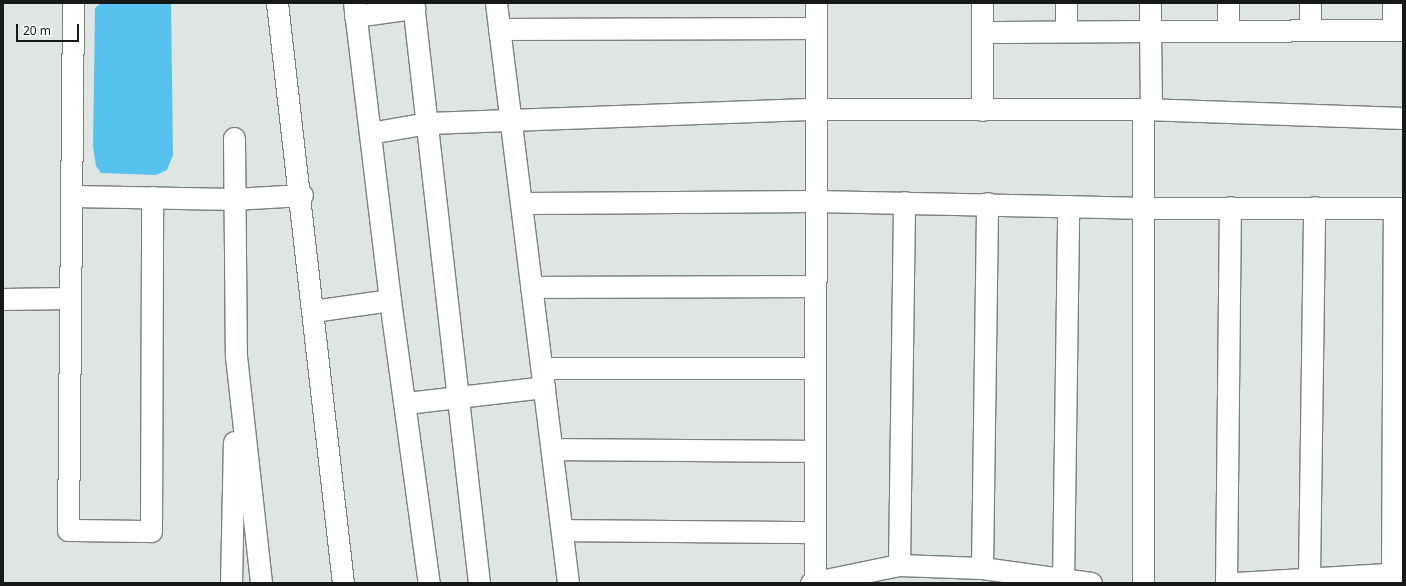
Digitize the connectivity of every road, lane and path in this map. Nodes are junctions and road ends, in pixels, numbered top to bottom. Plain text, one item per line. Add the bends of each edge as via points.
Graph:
1 (73, 3) edge
2 (277, 3) edge
3 (496, 3) edge
4 (816, 3) edge
5 (982, 3) edge
6 (1066, 3) edge
7 (1150, 3) edge
8 (1228, 3) edge
9 (1310, 3) edge
10 (1393, 3) edge
11 (414, 5) edge
12 (354, 9) edge
13 (816, 28) junction
14 (499, 29) junction
15 (1228, 29) junction
16 (1310, 30) junction
17 (1398, 30) edge
18 (1066, 31) junction
19 (1150, 31) junction
20 (982, 32) junction
21 (816, 109) junction
22 (1147, 109) junction
23 (982, 110) junction
24 (1403, 118) edge
25 (510, 119) junction
26 (428, 123) junction
27 (370, 132) junction
28 (234, 138) dead end
29 (302, 195) junction
30 (73, 196) junction
31 (152, 197) junction
32 (234, 199) junction
33 (815, 201) junction
34 (904, 202) junction
35 (521, 203) junction
36 (987, 203) junction
37 (1068, 206) junction
38 (1230, 207) junction
39 (1314, 207) junction
40 (1146, 208) junction
41 (1399, 208) edge
42 (815, 286) junction
43 (531, 287) junction
44 (70, 298) junction
45 (3, 299) edge
46 (390, 300) junction
47 (313, 310) junction
48 (236, 356) junction
49 (815, 368) junction
50 (543, 377) junction
51 (458, 397) junction
52 (406, 403) junction
53 (552, 449) junction
54 (815, 451) junction
55 (562, 530) junction
56 (814, 532) junction
57 (899, 565) junction
58 (982, 568) junction
59 (1398, 573) edge
60 (1309, 577) junction
61 (844, 579) edge
62 (1063, 581) junction
63 (231, 583) edge
64 (260, 583) edge
65 (343, 583) edge
66 (429, 583) edge
67 (479, 583) edge
68 (568, 583) edge
69 (813, 583) edge
70 (1091, 583) edge
71 (1143, 583) edge
72 (1226, 583) edge
73 (1234, 583) edge

1 - 30 street
2 - 29 street
3 - 14 street
4 - 13 street
5 - 20 street
6 - 18 street
7 - 19 street
8 - 15 street
9 - 16 street
10 - 17 street
11 - 12 street
11 - 26 street
12 - 27 street
13 - 14 street
13 - 21 street
14 - 25 street
15 - 16 street
15 - 19 street
16 - 17 street
18 - 19 street
18 - 20 street
19 - 22 street
20 - 23 street
21 - 23 street
21 - 25 street
21 - 33 street
22 - 23 street
22 - 24 street
22 - 40 street
25 - 26 street
25 - 35 street
26 - 27 street
26 - 51 street
27 - 46 street
28 - 32 street
29 - 32 street
29 - 47 street
30 - 31 street
30 - 44 street
31 - 32 street
31 - 44 street via 151,531 68,530
32 - 48 street
33 - 34 street
33 - 35 street
33 - 42 street
34 - 36 street
34 - 57 street
35 - 43 street
36 - 37 street
36 - 58 street
37 - 40 street
37 - 62 street
38 - 39 street
38 - 40 street
38 - 72 street
39 - 41 street
39 - 60 street
40 - 71 street
41 - 59 street
42 - 43 street
42 - 49 street
43 - 50 street
44 - 45 street
46 - 47 street
46 - 52 street
47 - 65 street
48 - 63 street
48 - 64 street
49 - 50 street
49 - 54 street
50 - 51 street
50 - 53 street
51 - 52 street
51 - 67 street
52 - 66 street
53 - 54 street
53 - 55 street
54 - 56 street
55 - 56 street
55 - 68 street
56 - 69 street
57 - 58 street
57 - 61 street
58 - 62 street
59 - 60 street
60 - 73 street
61 - 69 street
62 - 70 street

